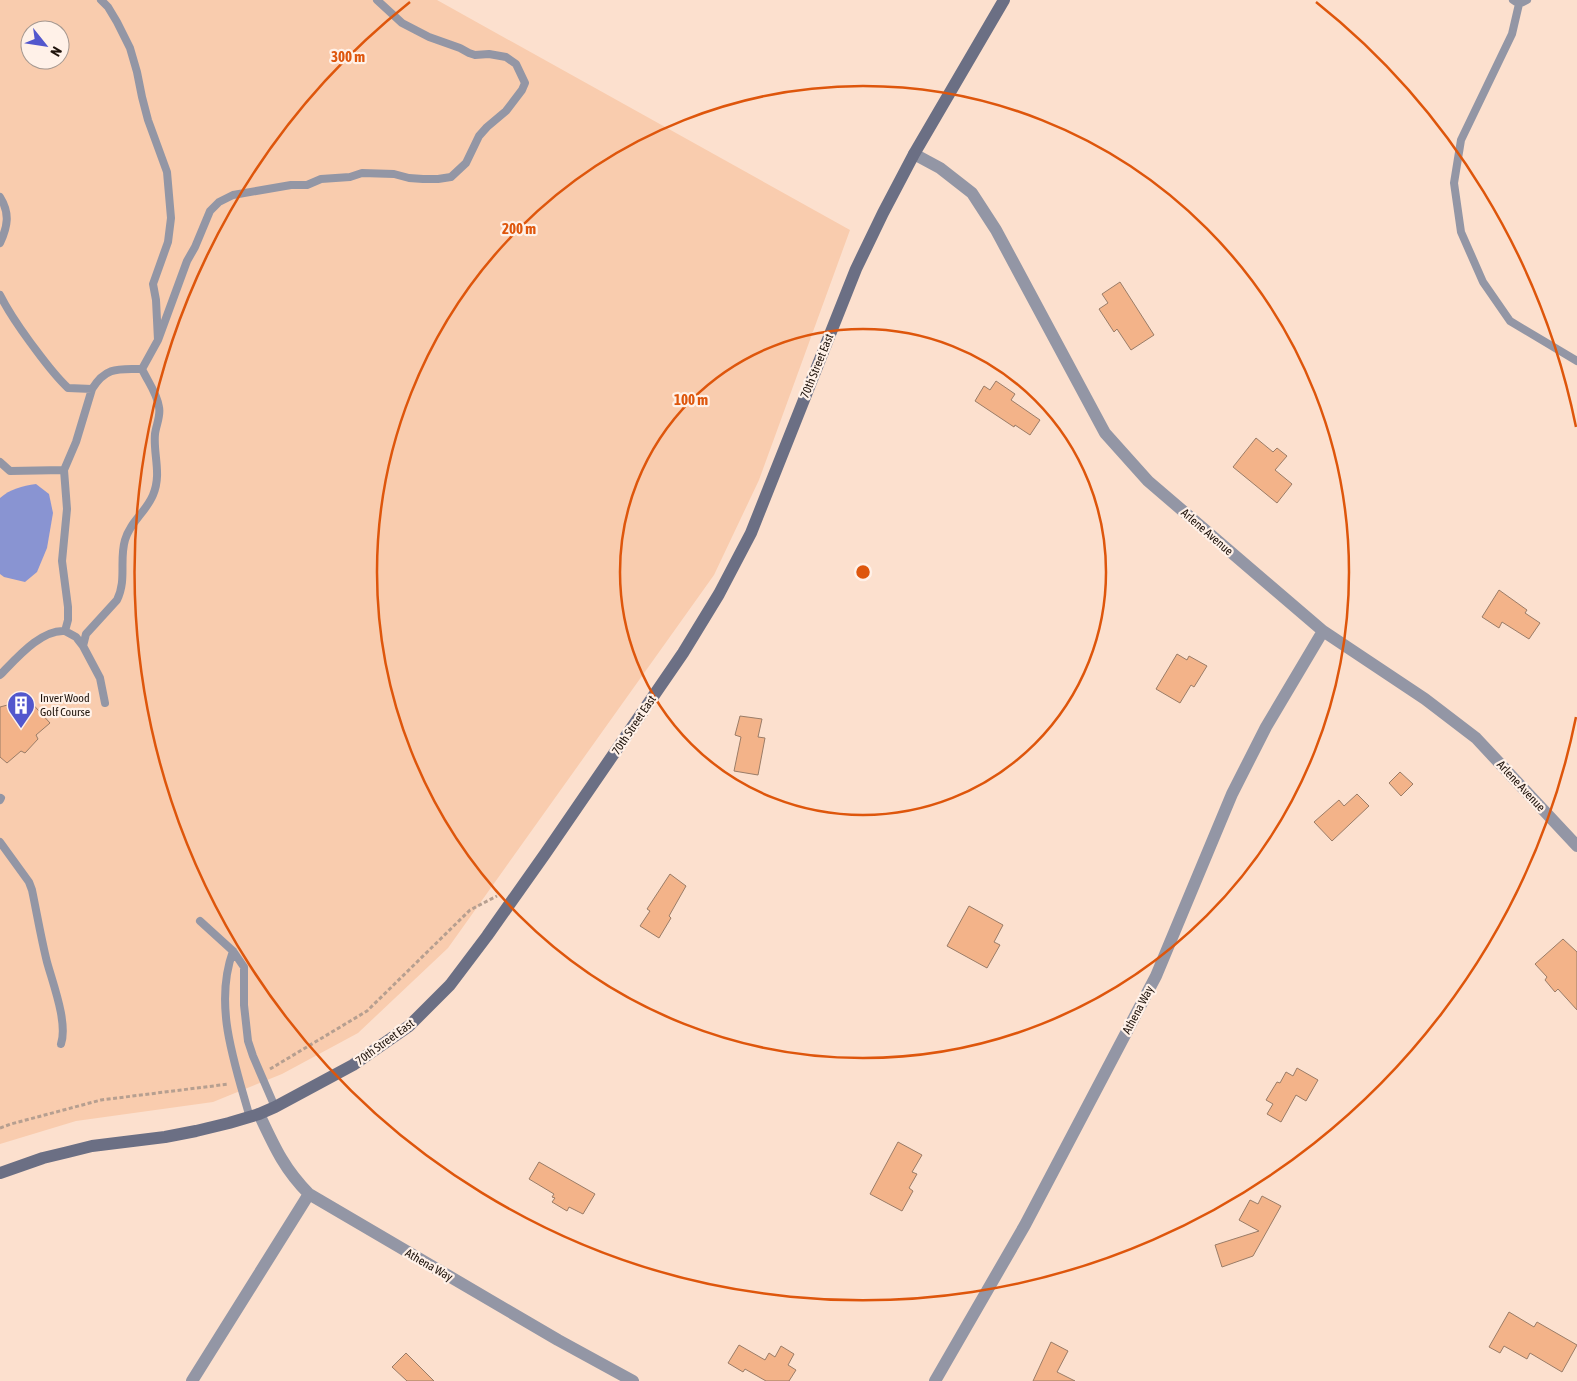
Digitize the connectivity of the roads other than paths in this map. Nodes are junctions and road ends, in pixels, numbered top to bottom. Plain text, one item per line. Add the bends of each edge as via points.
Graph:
1 (101, 0) edge
2 (377, 0) edge
3 (1004, 0) edge
4 (1527, 0) edge
5 (1516, 2) edge
6 (914, 154) junction
7 (0, 197) edge
8 (0, 243) edge
9 (0, 295) edge
10 (158, 340) junction
11 (1577, 361) edge
12 (142, 369) junction
13 (92, 389) junction
14 (0, 462) edge
15 (64, 470) junction
16 (65, 631) junction
17 (1322, 631) junction
18 (84, 646) junction
19 (0, 675) edge
20 (105, 702) dead end
21 (0, 842) edge
22 (1577, 846) edge
23 (200, 921) dead end
24 (233, 951) junction
25 (62, 1044) dead end
26 (275, 1107) junction
27 (254, 1116) junction
28 (0, 1173) edge
29 (309, 1194) junction
30 (192, 1381) edge
31 (633, 1381) edge
32 (935, 1381) edge

1 - 10 lane via 118,22 130,48 148,120 167,172 171,218 168,242 153,284
2 - 10 lane via 402,23 429,37 475,55 506,57 516,64 525,84 522,90 506,111 487,127 466,163 451,177 423,179 362,173 321,179 307,185 233,195 219,202 210,211 187,261
3 - 6 main road, 70th Street East
4 - 5 lane
5 - 11 lane via 1512,34 1460,140 1454,182 1460,232 1483,282 1510,321
6 - 17 street, Arlene Avenue via 940,168 972,193 996,230 1105,433 1148,481
6 - 26 main road, 70th Street East via 856,269 751,533 683,653 546,854 450,985 409,1026 354,1065
7 - 8 lane via 7,214
9 - 13 lane via 63,384 68,388
10 - 12 lane
12 - 13 lane via 109,371
12 - 18 lane via 160,409 155,433 156,487 125,538 121,593 86,634
13 - 15 lane
14 - 15 lane via 10,471
15 - 16 lane via 67,509 62,561 68,608
16 - 18 lane
16 - 19 lane via 55,631 27,648
17 - 22 street, Arlene Avenue via 1425,698 1476,738
17 - 32 street, Athena Way via 1266,727 1232,794 1151,985 1025,1226
18 - 20 lane via 100,678
21 - 25 lane via 32,890 58,1003 64,1036
23 - 24 lane
24 - 26 lane via 244,967 248,1041
24 - 27 lane via 227,966 225,1012 240,1083
26 - 27 main road, 70th Street East
27 - 28 main road, 70th Street East via 165,1137 92,1146
27 - 29 street, Athena Way via 294,1180
29 - 30 street
29 - 31 street, Athena Way

